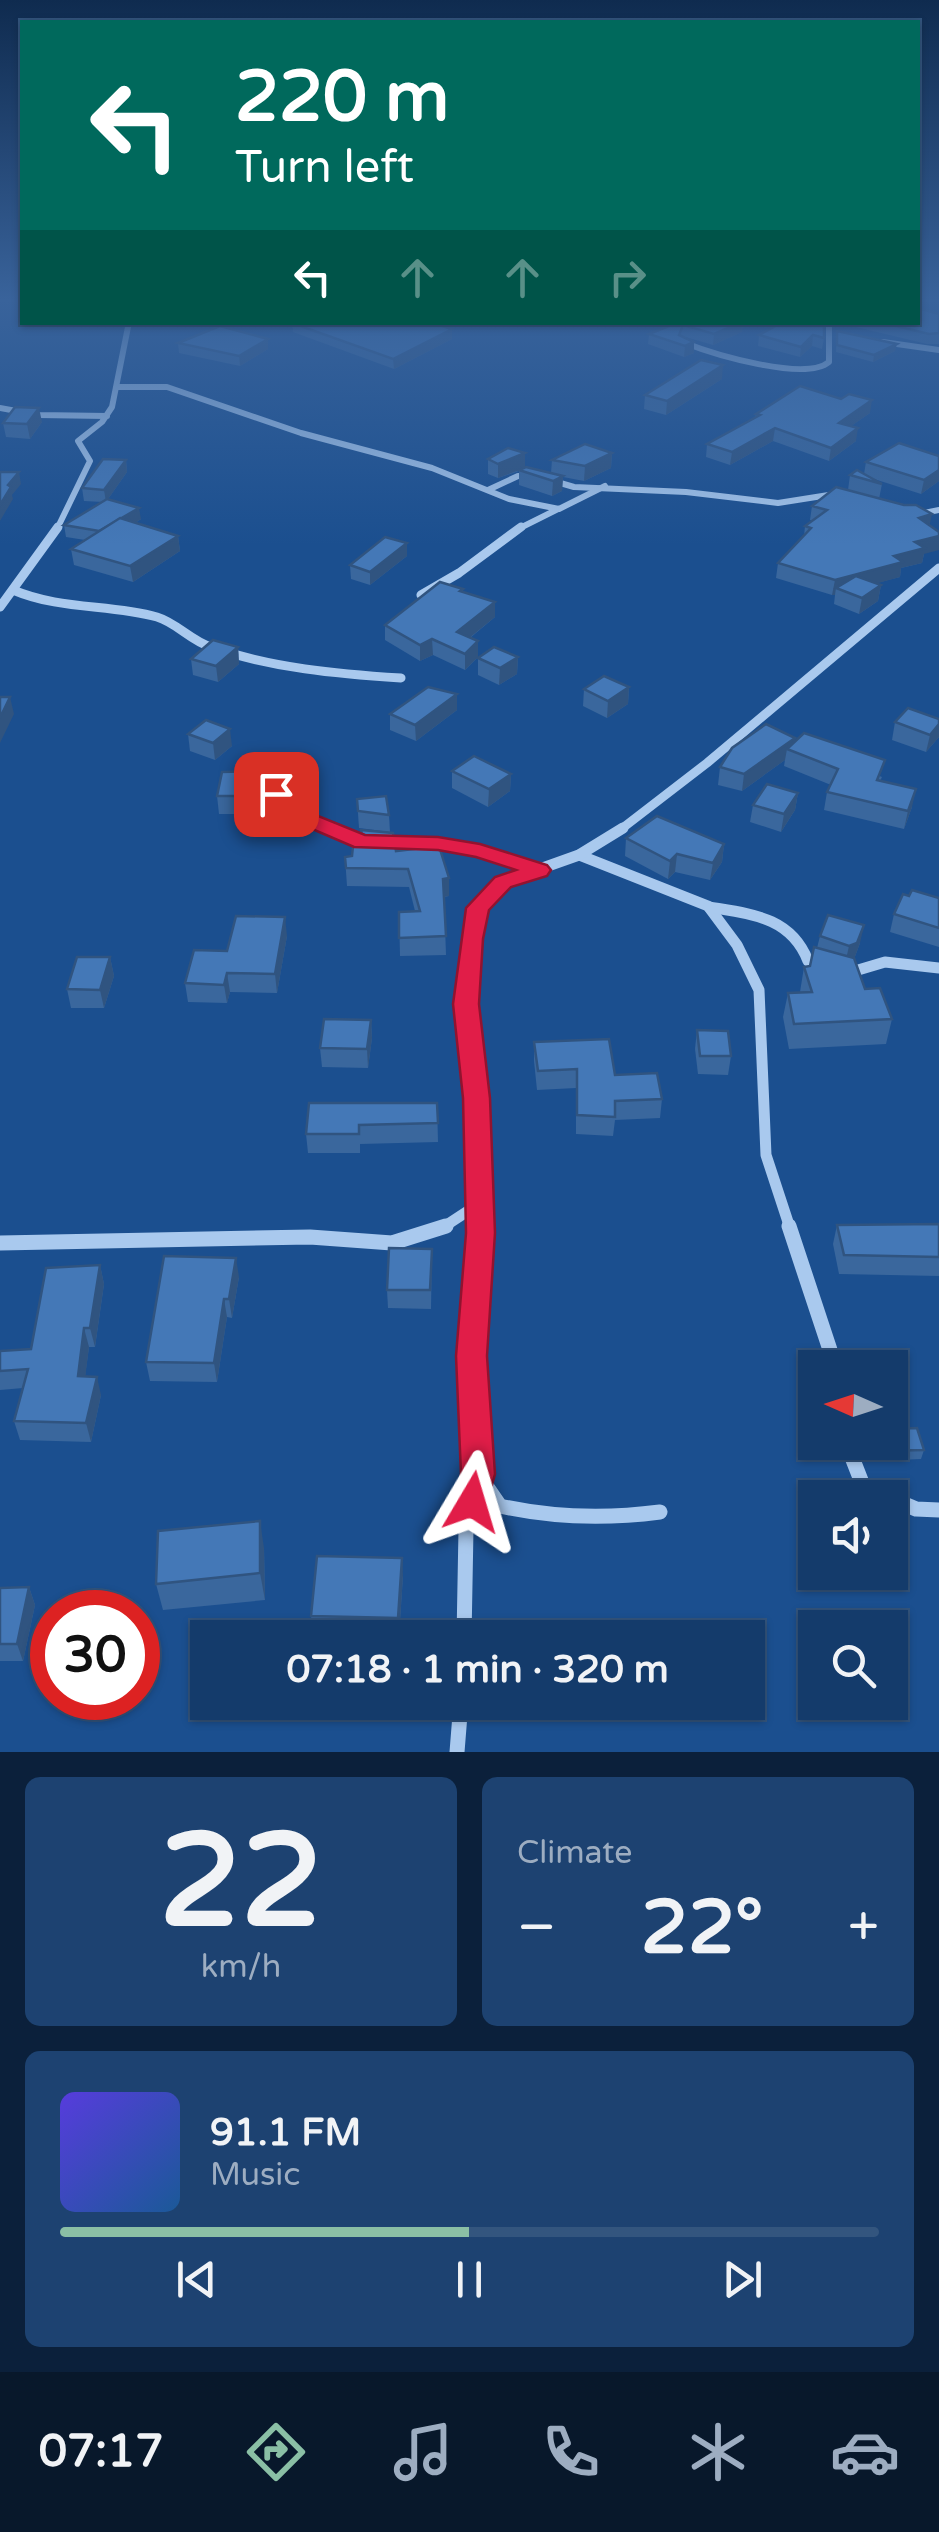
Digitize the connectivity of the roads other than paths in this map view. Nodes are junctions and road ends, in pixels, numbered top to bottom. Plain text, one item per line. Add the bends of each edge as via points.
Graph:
1 (117, 382) edge
2 (116, 387) junction
3 (0, 408) edge
4 (107, 416) junction
5 (606, 486) junction
6 (488, 490) junction
7 (842, 496) edge
8 (559, 509) junction
9 (939, 510) edge
10 (912, 514) edge
11 (939, 568) edge
12 (13, 590) junction
13 (421, 595) edge
14 (0, 606) edge
15 (401, 678) dead end
16 (276, 794) dead end
17 (579, 855) junction
18 (539, 870) junction
19 (708, 906) junction
20 (939, 968) edge
21 (477, 1205) junction
22 (0, 1244) edge
23 (830, 1350) edge
24 (478, 1474) junction
25 (908, 1506) edge
26 (939, 1510) edge
27 (660, 1512) dead end
28 (464, 1620) edge
29 (460, 1720) edge
30 (458, 1752) edge

1 - 2 street
2 - 4 street
2 - 6 street via 166,387
3 - 4 street
4 - 12 street via 78,441 90,461 74,502
5 - 6 street via 574,488 525,475
5 - 7 street via 778,502
5 - 8 street
6 - 8 street
8 - 13 street via 526,523
9 - 10 street
11 - 17 street via 653,807
12 - 14 street
12 - 15 street via 38,600 164,619 206,646 258,659
16 - 18 street via 306,818 362,842 452,846
17 - 18 street
17 - 19 street
18 - 21 street via 503,882 478,908 471,939 466,1004 477,1098
19 - 20 street via 783,923 802,940 808,961 845,974 885,962
19 - 23 street via 759,990 766,1155
21 - 22 street via 441,1229 392,1243 310,1237
21 - 24 street via 472,1356
24 - 27 street via 500,1506 526,1512 609,1520
24 - 28 street via 466,1529
25 - 26 street
29 - 30 street

